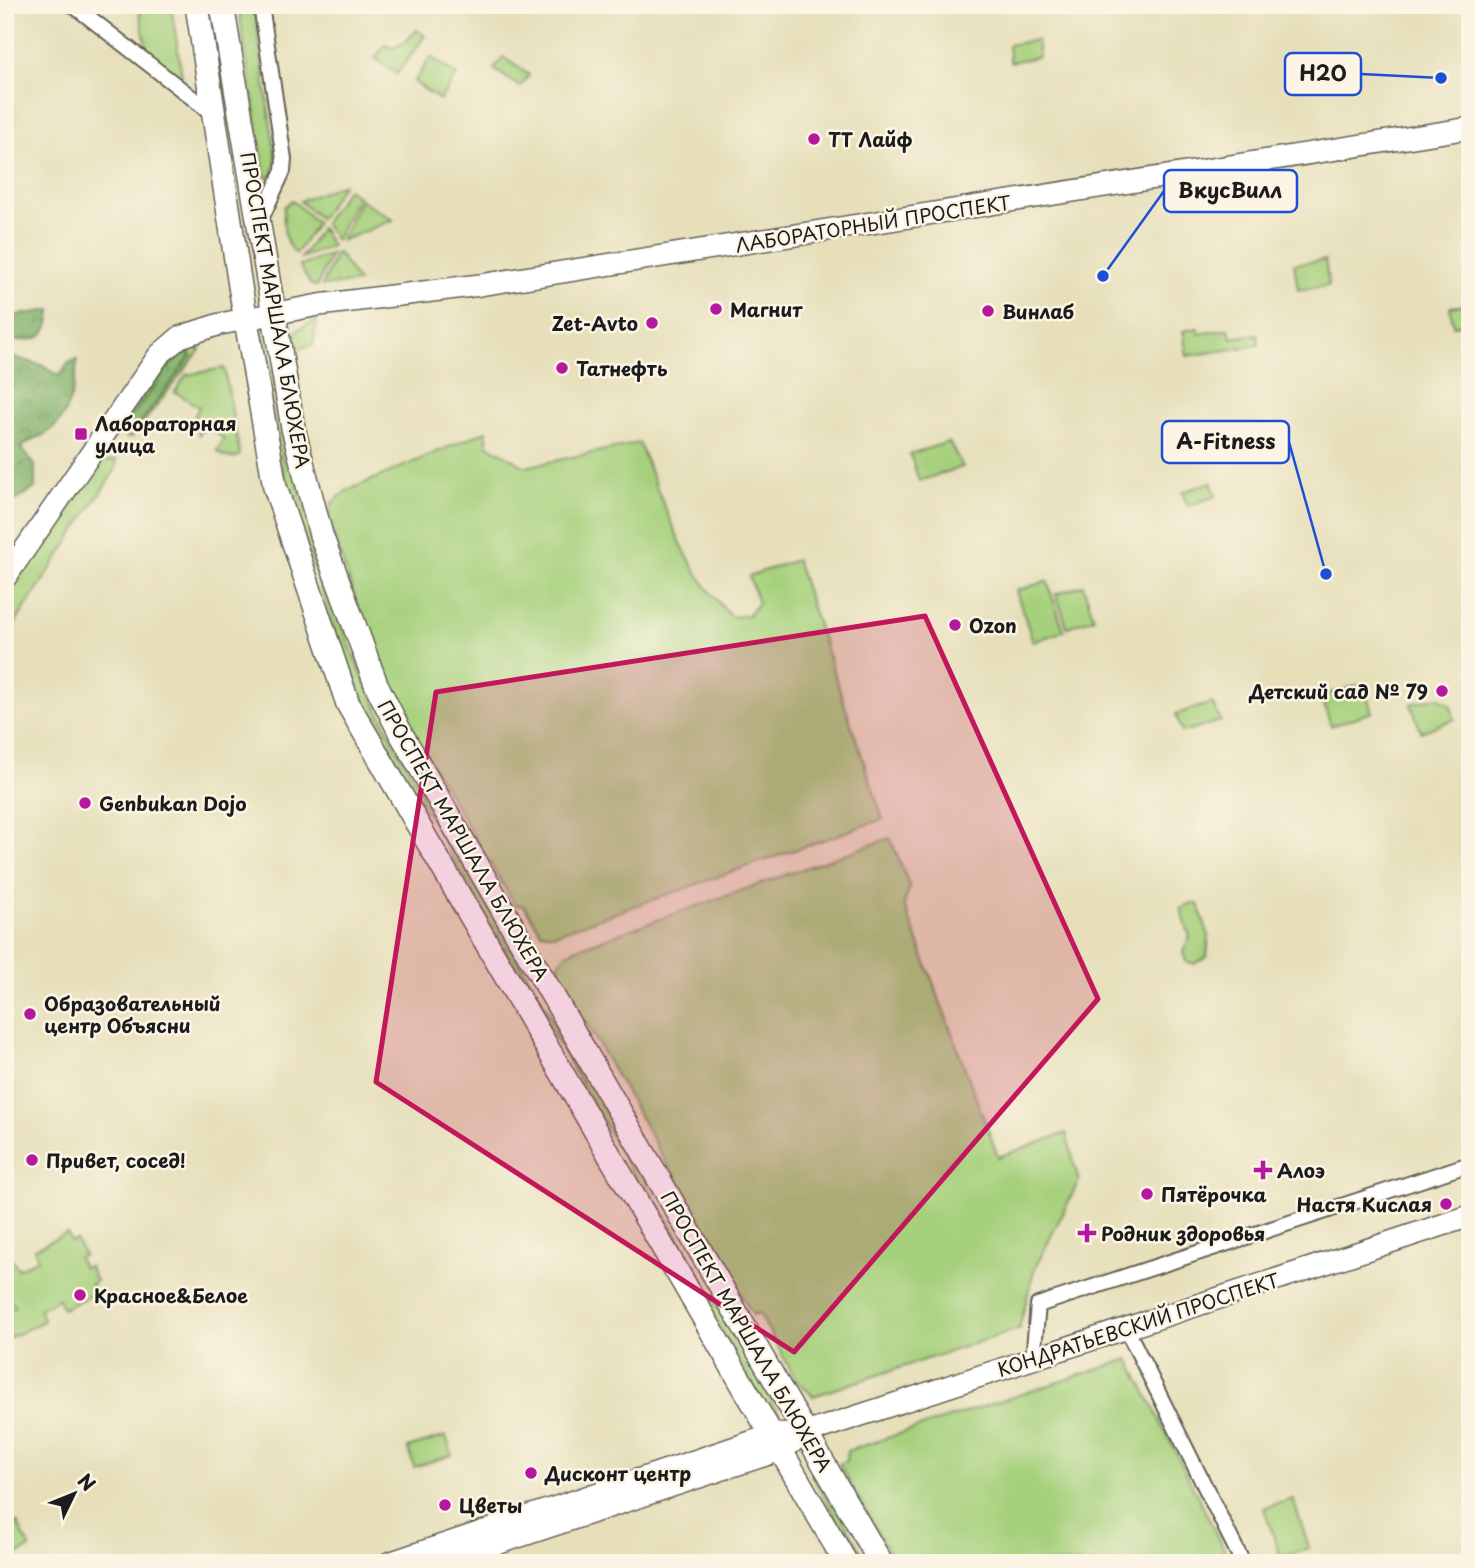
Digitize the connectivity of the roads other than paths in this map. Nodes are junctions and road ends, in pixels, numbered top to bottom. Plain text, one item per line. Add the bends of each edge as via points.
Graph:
1 (73, 5) edge
2 (197, 5) edge
3 (222, 5) edge
4 (261, 5) edge
5 (213, 114) junction
6 (1470, 128) edge
7 (260, 223) junction
8 (275, 313) junction
9 (246, 319) junction
10 (5, 578) edge
11 (1470, 1164) edge
12 (1470, 1216) edge
13 (1126, 1328) junction
14 (1033, 1359) junction
15 (806, 1433) junction
16 (776, 1442) junction
17 (389, 1563) edge
18 (439, 1563) edge
19 (846, 1563) edge
20 (881, 1563) edge
21 (1243, 1563) edge

1 - 5 street
2 - 5 main road, ПРОСПЕКТ МАРШАЛА БЛЮХЕРА
3 - 7 main road, ПРОСПЕКТ МАРШАЛА БЛЮХЕРА
4 - 7 street via 284,159
5 - 9 main road, ПРОСПЕКТ МАРШАЛА БЛЮХЕРА
6 - 8 street, ЛАБОРАТОРНЫЙ ПРОСПЕКТ via 506,281
7 - 8 main road, ПРОСПЕКТ МАРШАЛА БЛЮХЕРА
8 - 9 street
8 - 15 main road, ПРОСПЕКТ МАРШАЛА БЛЮХЕРА via 293,428 321,535 376,684
9 - 10 street via 180,337 159,355
9 - 16 main road, ПРОСПЕКТ МАРШАЛА БЛЮХЕРА via 275,487 348,704
11 - 14 street via 1038,1305
12 - 13 street, КОНДРАТЬЕВСКИЙ ПРОСПЕКТ
13 - 14 street, КОНДРАТЬЕВСКИЙ ПРОСПЕКТ
13 - 21 street
14 - 15 street, КОНДРАТЬЕВСКИЙ ПРОСПЕКТ
15 - 16 street, КОНДРАТЬЕВСКИЙ ПРОСПЕКТ
15 - 20 main road, ПРОСПЕКТ МАРШАЛА БЛЮХЕРА
16 - 17 street, КОНДРАТЬЕВСКИЙ ПРОСПЕКТ
16 - 18 street, КОНДРАТЬЕВСКИЙ ПРОСПЕКТ
16 - 19 main road, ПРОСПЕКТ МАРШАЛА БЛЮХЕРА

